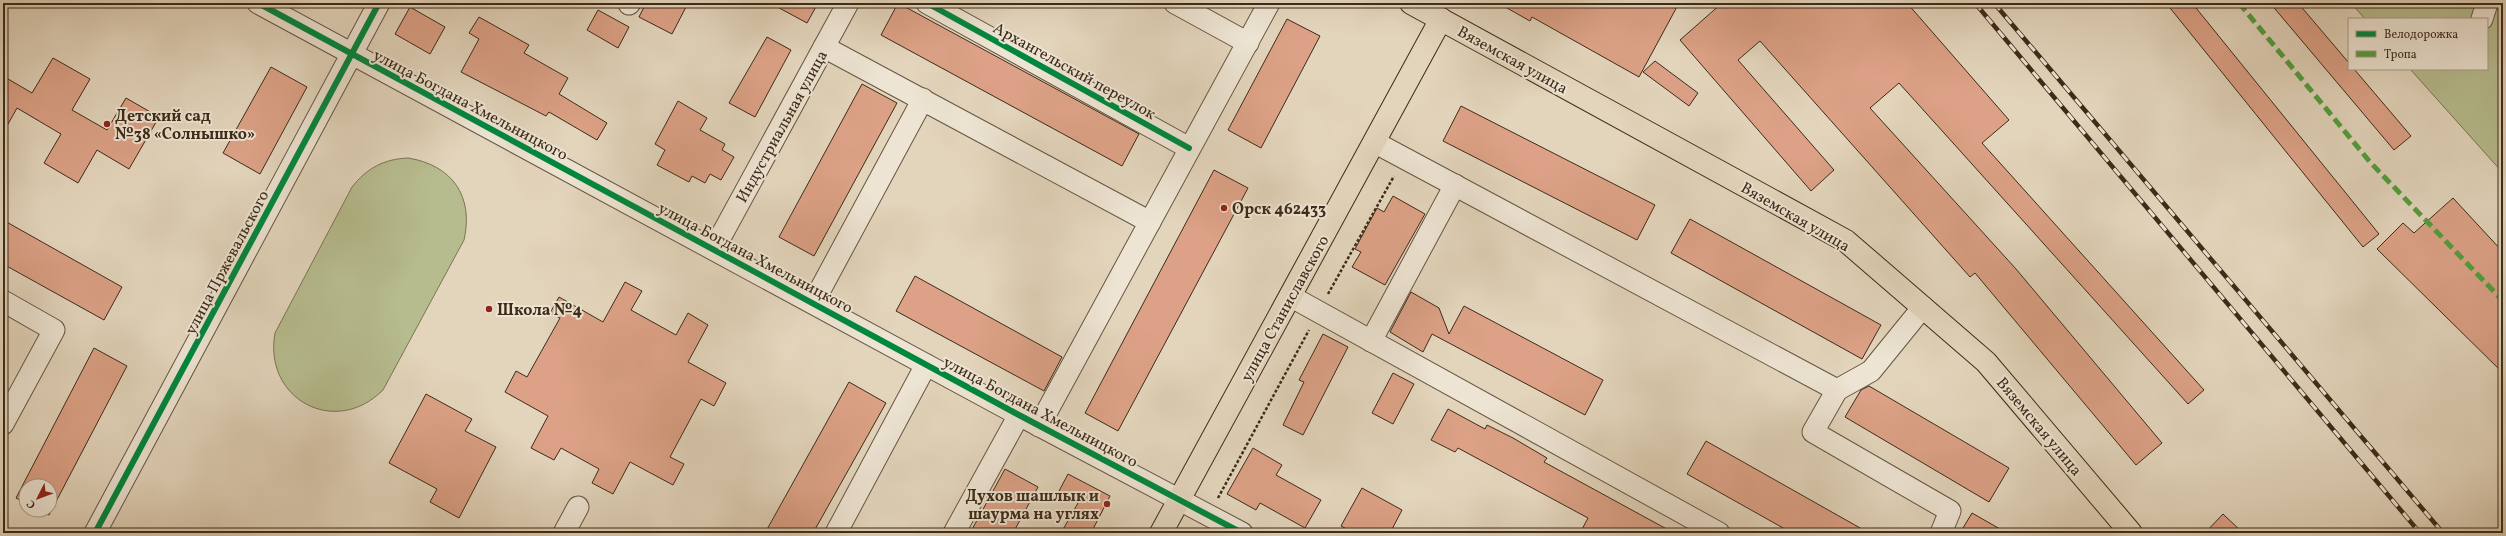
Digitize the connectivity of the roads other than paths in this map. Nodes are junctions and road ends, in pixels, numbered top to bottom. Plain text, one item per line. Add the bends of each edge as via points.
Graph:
1 (379, 3) edge
2 (848, 3) edge
3 (927, 3) edge
4 (1175, 3) edge
5 (1269, 3) edge
6 (1411, 3) edge
7 (2487, 3) edge
8 (263, 4) edge
9 (2482, 18) edge
10 (1441, 19) junction
11 (1248, 43) junction
12 (824, 47) junction
13 (351, 54) junction
14 (923, 99) junction
15 (1374, 142) junction
16 (1189, 148) junction
17 (1455, 185) junction
18 (1150, 222) junction
19 (714, 249) junction
20 (1290, 296) junction
21 (3, 301) edge
22 (813, 303) junction
23 (1923, 307) junction
24 (1371, 341) junction
25 (926, 365) junction
26 (1837, 390) junction
27 (1019, 415) junction
28 (3, 424) edge
29 (1039, 426) junction
30 (1179, 499) junction
31 (578, 507) dead end
32 (96, 533) edge
33 (564, 533) edge
34 (836, 533) edge
35 (954, 533) edge
36 (1161, 533) edge
37 (1242, 533) edge
38 (1719, 533) edge
39 (1941, 533) edge
40 (2131, 533) edge

1 - 13 street, улица Пржевальского
2 - 12 street, Индустриальная улица
3 - 16 street, Архангельский переулок
4 - 11 street
5 - 11 street
6 - 10 main road, Вяземская улица
7 - 9 street
8 - 13 street, улица Богдана Хмельницкого
10 - 15 main road, улица Станиславского
10 - 23 main road, Вяземская улица via 1846,241
11 - 16 street
12 - 14 street
12 - 19 street, Индустриальная улица
13 - 19 street, улица Богдана Хмельницкого
13 - 32 street, улица Пржевальского
14 - 18 street
14 - 22 street
15 - 17 street
15 - 20 main road, улица Станиславского
16 - 18 street
17 - 24 street
17 - 26 street
18 - 29 street
19 - 22 street, улица Богдана Хмельницкого
20 - 24 street
20 - 30 main road, улица Станиславского
21 - 28 street via 54,330
22 - 25 street, улица Богдана Хмельницкого
23 - 26 street via 1872,371
23 - 40 main road, Вяземская улица via 1986,362
24 - 38 street
25 - 27 street, улица Богдана Хмельницкого
25 - 34 street
26 - 39 street via 1814,432 1950,511
27 - 29 street, улица Богдана Хмельницкого
27 - 35 street
29 - 30 street, улица Богдана Хмельницкого
30 - 36 main road, улица Станиславского
30 - 37 street, улица Богдана Хмельницкого
31 - 33 street

